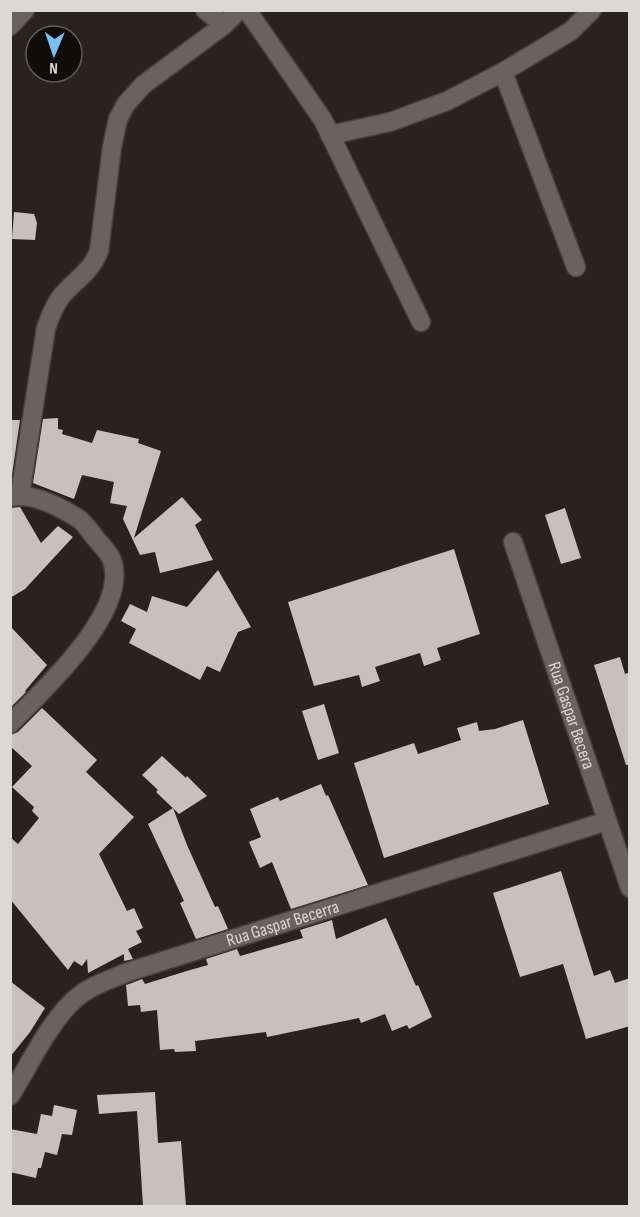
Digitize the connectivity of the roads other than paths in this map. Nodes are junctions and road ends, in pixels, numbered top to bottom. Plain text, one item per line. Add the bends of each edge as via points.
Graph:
1 (25, 10) edge
2 (205, 10) edge
3 (239, 10) edge
4 (247, 10) edge
5 (592, 10) edge
6 (224, 25) junction
7 (10, 26) edge
8 (503, 72) junction
9 (330, 135) junction
10 (576, 267) dead end
11 (421, 322) dead end
12 (15, 496) edge
13 (513, 542) dead end
14 (10, 724) edge
15 (607, 821) junction
16 (630, 888) edge
17 (10, 1096) edge

1 - 7 street
2 - 6 street
3 - 6 street
4 - 9 street
5 - 8 street via 571,31
6 - 12 street via 143,85 118,119 99,251 95,263 62,296 46,328
8 - 9 street via 447,101 390,122
8 - 10 street
9 - 11 street
12 - 14 street via 65,510 84,523 111,559 114,581 108,606 83,646
13 - 15 street, Rua Gaspar Becera
15 - 16 street, Rua Gaspar Becera
15 - 17 street, Rua Gaspar Becerra via 97,984 74,1000 52,1027

